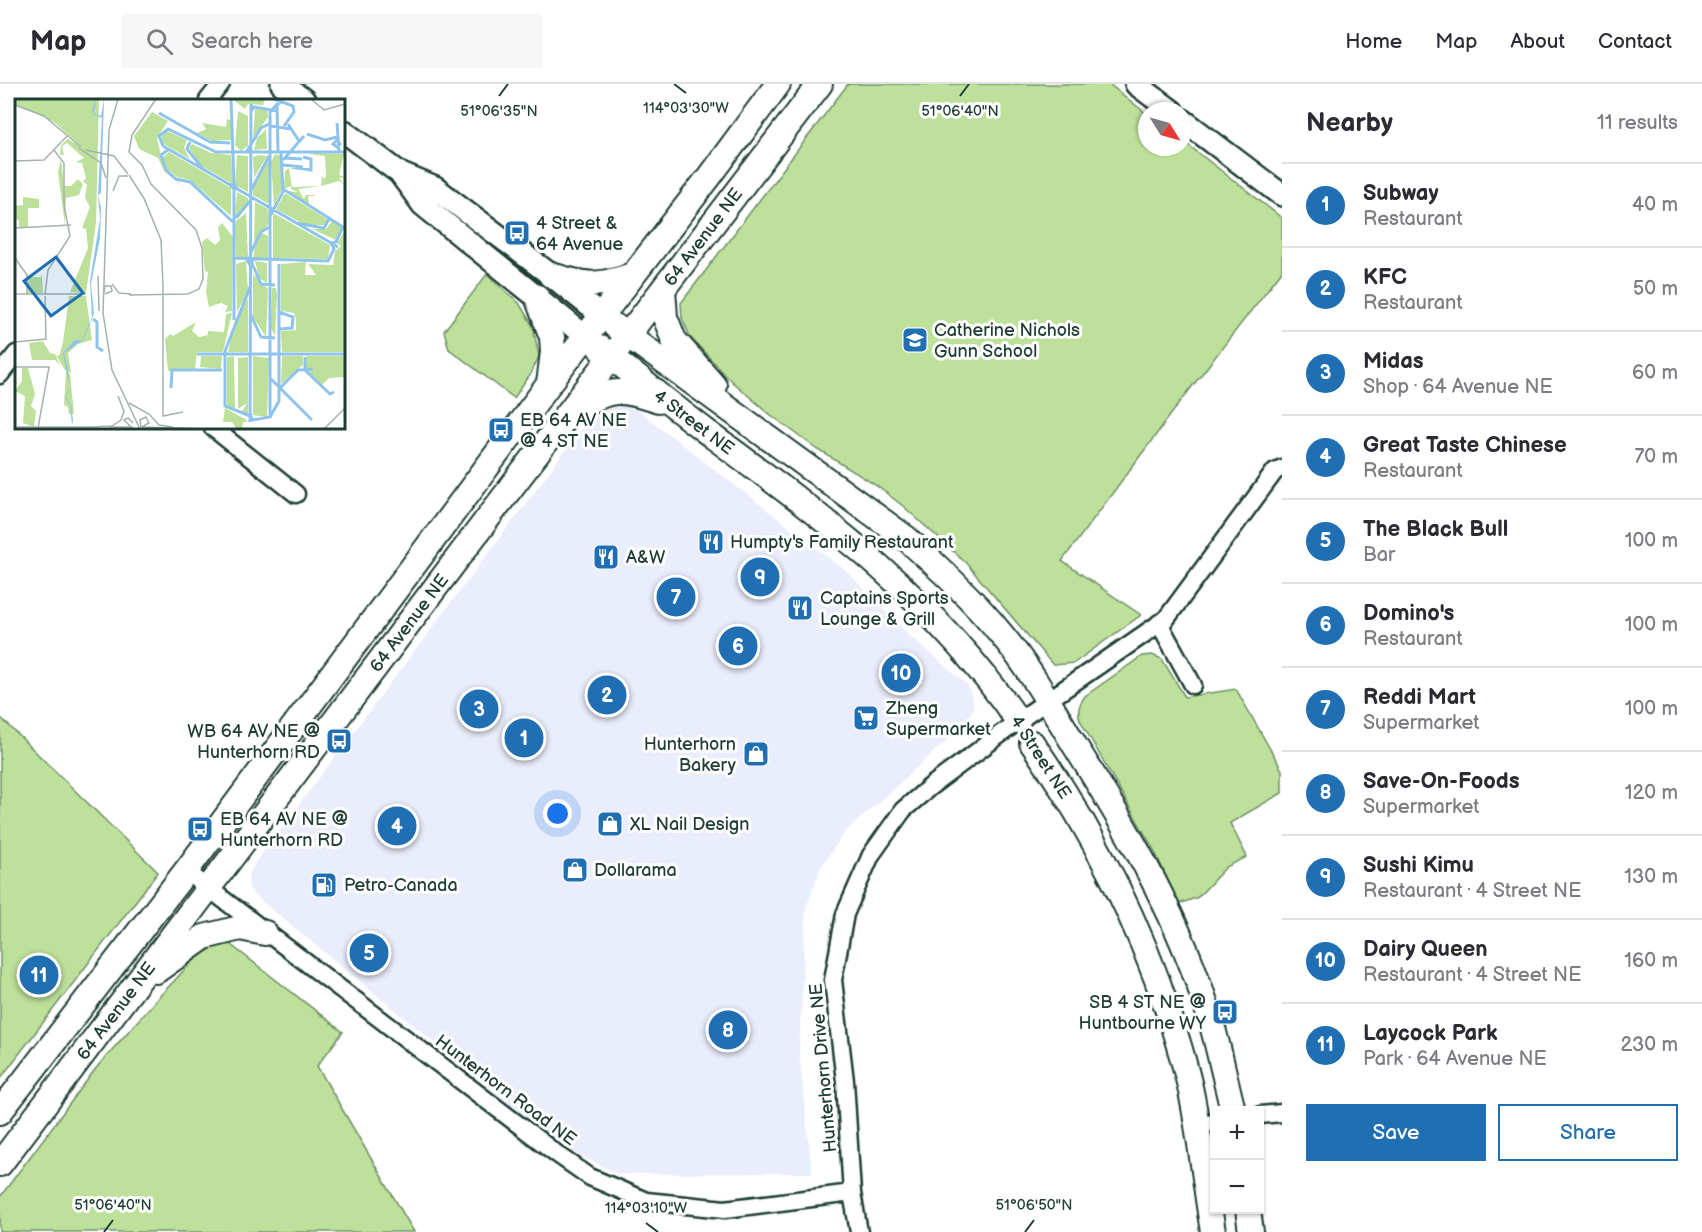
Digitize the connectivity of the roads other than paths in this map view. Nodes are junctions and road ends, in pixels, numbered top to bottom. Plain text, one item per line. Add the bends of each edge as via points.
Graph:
1 (220, 84) edge
2 (282, 84) edge
3 (778, 84) edge
4 (820, 84) edge
5 (1136, 84) edge
6 (209, 99) edge
7 (303, 99) edge
8 (1160, 102) edge
9 (1192, 127) edge
10 (345, 132) edge
11 (401, 174) junction
12 (1282, 195) edge
13 (551, 275) junction
14 (633, 275) junction
15 (663, 289) junction
16 (537, 297) junction
17 (602, 316) junction
18 (627, 335) junction
19 (586, 337) junction
20 (15, 355) edge
21 (611, 356) junction
22 (0, 375) edge
23 (549, 384) junction
24 (671, 405) junction
25 (570, 410) junction
26 (747, 422) junction
27 (219, 429) edge
28 (1282, 468) edge
29 (296, 494) dead end
30 (1159, 623) junction
31 (1193, 685) dead end
32 (1048, 701) junction
33 (1018, 721) junction
34 (1032, 743) joint
35 (186, 871) junction
36 (208, 888) junction
37 (265, 933) junction
38 (132, 989) junction
39 (1232, 1106) edge
40 (0, 1112) edge
41 (1282, 1113) edge
42 (1264, 1115) edge
43 (1205, 1124) edge
44 (0, 1164) edge
45 (852, 1193) junction
46 (1249, 1214) edge
47 (859, 1232) edge
48 (1213, 1232) edge
49 (1251, 1232) edge

1 - 6 street
2 - 7 street
3 - 14 main road, 64 Avenue NE
4 - 15 main road, 64 Avenue NE
5 - 8 street
9 - 12 street
10 - 11 street, 4 Street NE
11 - 13 street, 4 Street NE via 435,188
11 - 16 street, 4 Street NE via 423,205
13 - 14 main road via 580,283 604,284
13 - 17 street, 4 Street NE
14 - 17 main road, 64 Avenue NE
15 - 18 main road, 64 Avenue NE
15 - 26 main road via 665,317 674,340
16 - 19 street, 4 Street NE
16 - 23 main road via 552,337
17 - 18 main road, 4 Street NE
17 - 19 main road, 64 Avenue NE
18 - 21 main road, 64 Avenue NE
18 - 26 main road, 4 Street NE
19 - 21 main road, 4 Street NE
19 - 23 main road, 64 Avenue NE
20 - 22 street
21 - 24 main road, 4 Street NE
21 - 25 main road, 64 Avenue NE
23 - 35 main road, 64 Avenue NE
24 - 25 main road via 625,391 605,393
24 - 33 main road, 4 Street NE via 802,503 921,603 987,677
25 - 36 main road, 64 Avenue NE
26 - 32 main road, 4 Street NE via 849,494 939,568 1001,633
27 - 29 street
28 - 30 street, Hunterhorn Drive NE via 1275,471 1166,619
30 - 31 street
30 - 32 street, Hunterhorn Drive NE
32 - 33 street, Hunterhorn Drive NE
32 - 39 main road, 4 Street NE via 1128,833 1184,946 1210,1018
33 - 34 street, 4 Street NE
33 - 45 street, Hunterhorn Drive NE via 903,810 871,855 845,914 833,980
34 - 43 main road, 4 Street NE via 1116,885 1152,964 1193,1100
35 - 36 street, Hunterhorn Road NE
35 - 40 main road, 64 Avenue NE
36 - 37 street, Hunterhorn Road NE
36 - 38 main road, 64 Avenue NE
37 - 38 main road via 240,928 204,937
37 - 45 street, Hunterhorn Road NE via 590,1177 646,1201 725,1209
38 - 44 main road, 64 Avenue NE
41 - 42 street
43 - 48 main road, 4 Street NE
45 - 47 street, Hunterhorn Drive NE
46 - 49 main road

